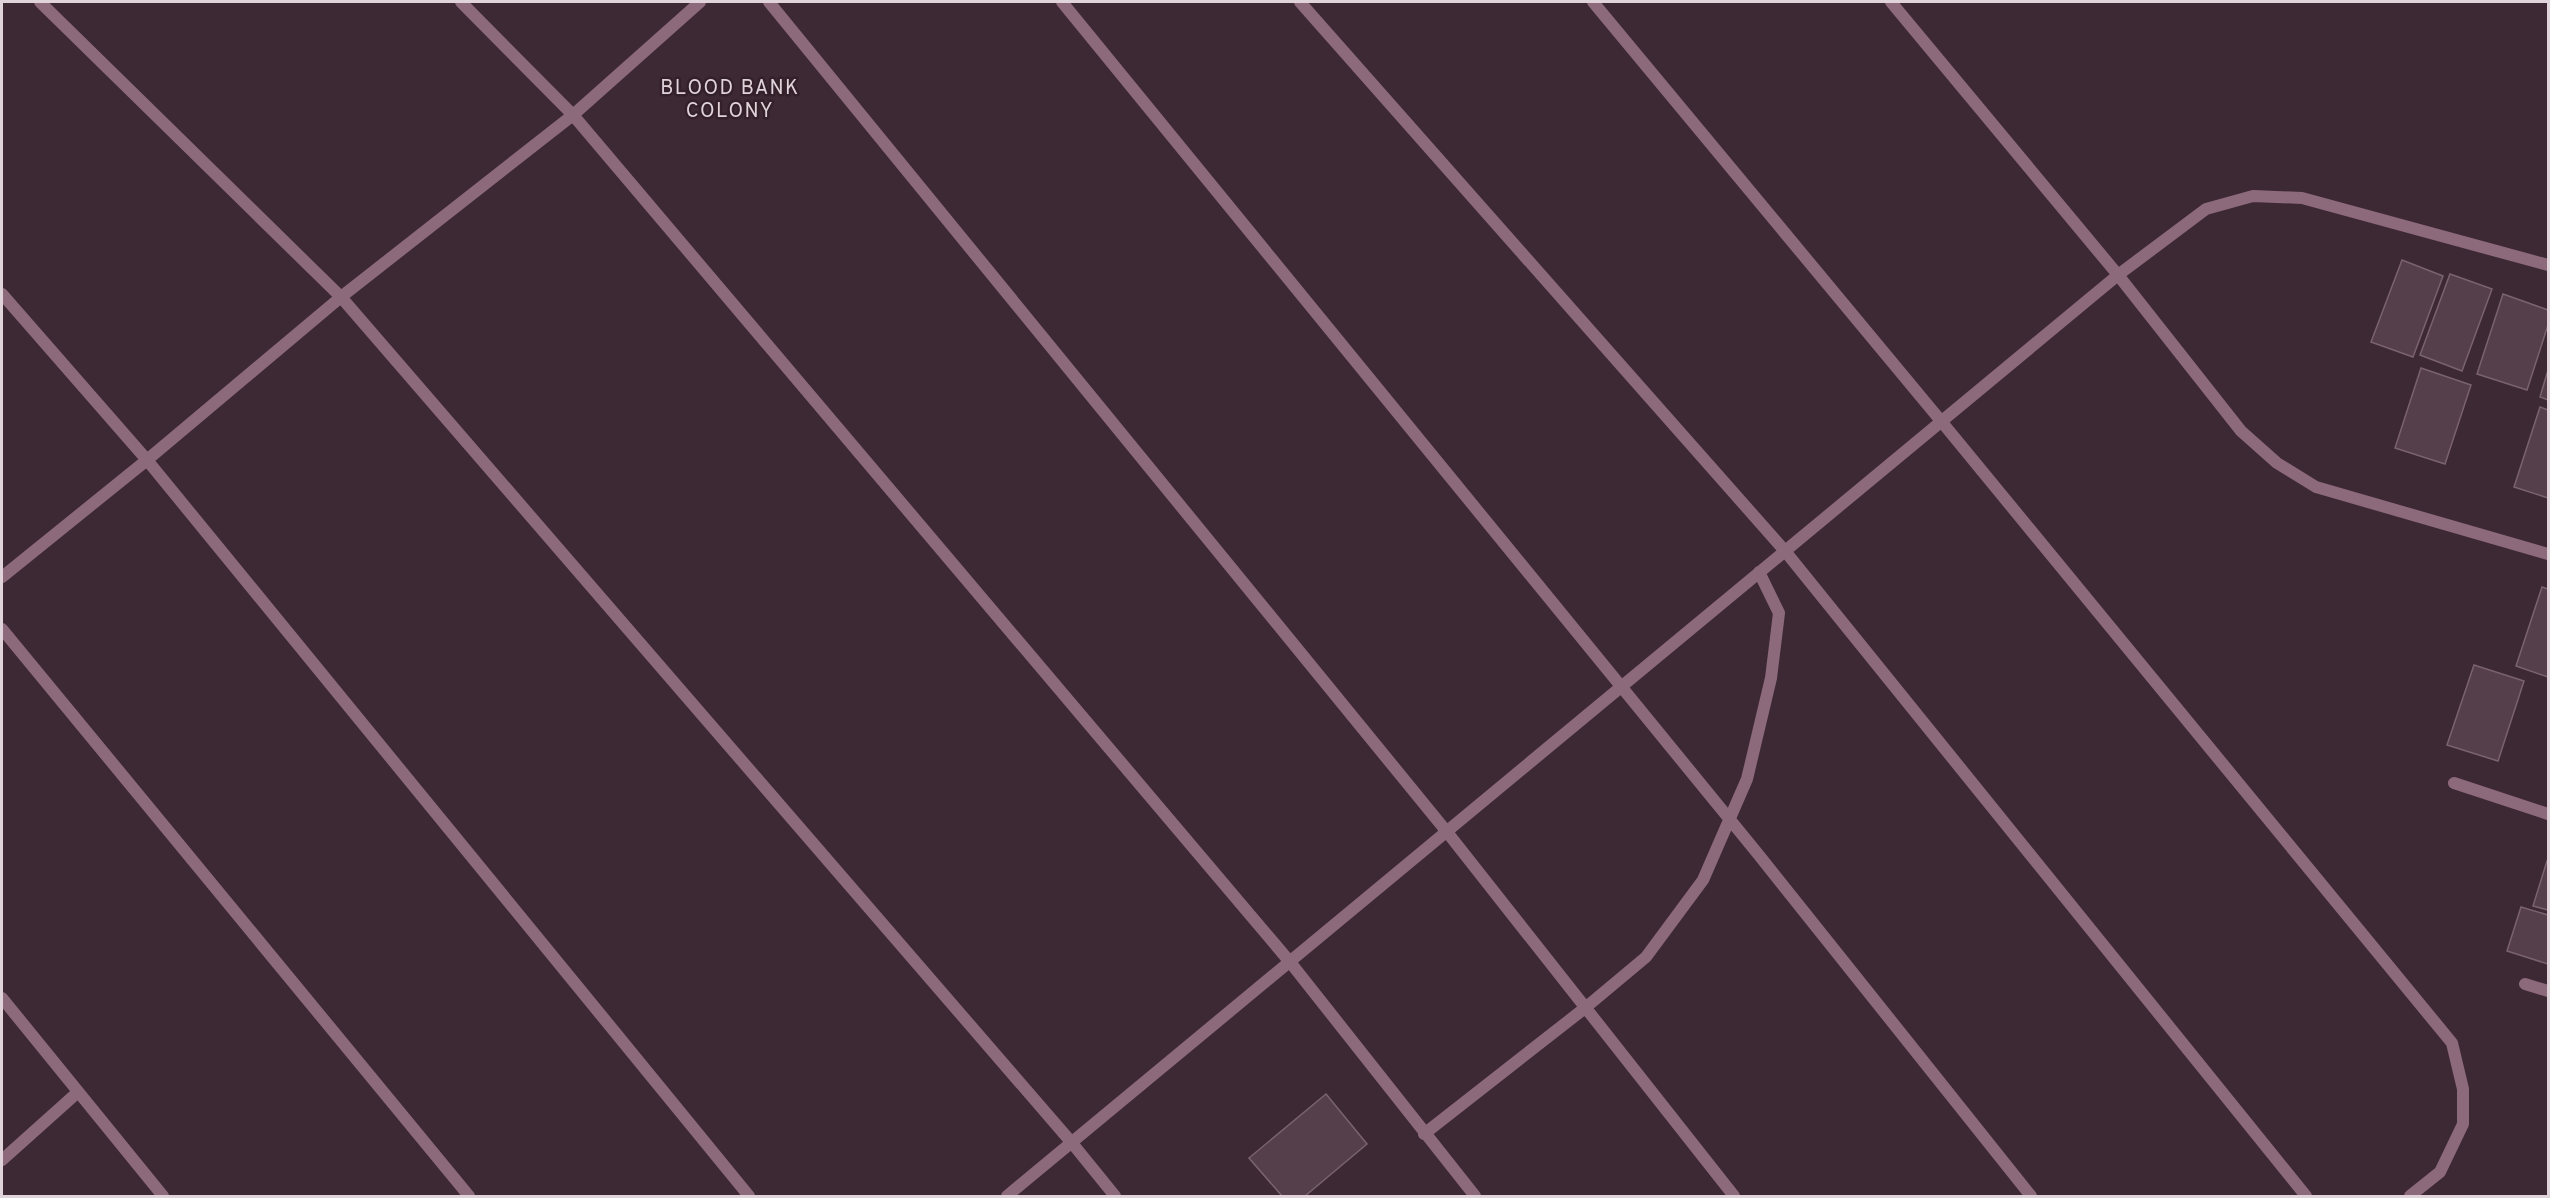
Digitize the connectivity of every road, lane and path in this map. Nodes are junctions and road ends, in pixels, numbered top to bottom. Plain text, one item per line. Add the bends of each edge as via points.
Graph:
1 (40, 2) edge
2 (461, 2) edge
3 (700, 2) edge
4 (770, 2) edge
5 (1062, 2) edge
6 (1300, 2) edge
7 (1593, 2) edge
8 (1892, 2) edge
9 (573, 116) junction
10 (2548, 265) edge
11 (2118, 275) junction
12 (2, 294) edge
13 (341, 297) junction
14 (1941, 421) junction
15 (147, 460) junction
16 (1785, 551) junction
17 (2548, 554) edge
18 (1759, 572) junction
19 (2, 577) edge
20 (2, 629) edge
21 (1622, 688) junction
22 (2454, 783) dead end
23 (2548, 814) edge
24 (1731, 821) junction
25 (1447, 832) junction
26 (1290, 962) junction
27 (2525, 984) dead end
28 (2548, 991) edge
29 (2, 998) edge
30 (1585, 1008) junction
31 (78, 1092) junction
32 (1424, 1134) junction
33 (1072, 1143) junction
34 (2, 1160) edge
35 (163, 1197) edge
36 (469, 1197) edge
37 (749, 1197) edge
38 (1007, 1197) edge
39 (1115, 1197) edge
40 (1475, 1197) edge
41 (1734, 1197) edge
42 (2031, 1197) edge
43 (2306, 1197) edge
44 (2410, 1197) edge

1 - 13 street
2 - 9 street
3 - 9 street
4 - 25 street
5 - 21 street
6 - 16 street
7 - 14 street
8 - 11 street
9 - 13 street
9 - 26 street
10 - 11 street via 2302,198 2253,196 2206,209
11 - 14 street
11 - 17 street via 2241,431 2277,463 2316,487
12 - 15 street
13 - 15 street
13 - 33 street
14 - 16 street
14 - 44 street via 2452,1043 2463,1089 2463,1124 2440,1172
15 - 19 street
15 - 37 street
16 - 18 street
16 - 43 street
18 - 21 street
18 - 24 street via 1779,613 1771,678 1747,779
20 - 36 street
21 - 24 street
21 - 25 street
22 - 23 street
24 - 30 street via 1703,880 1646,957
24 - 42 street
25 - 26 street
25 - 30 street
26 - 32 street
26 - 33 street
27 - 28 street
29 - 31 street
30 - 32 street
30 - 41 street
31 - 34 street
31 - 35 street
32 - 40 street
33 - 38 street
33 - 39 street

